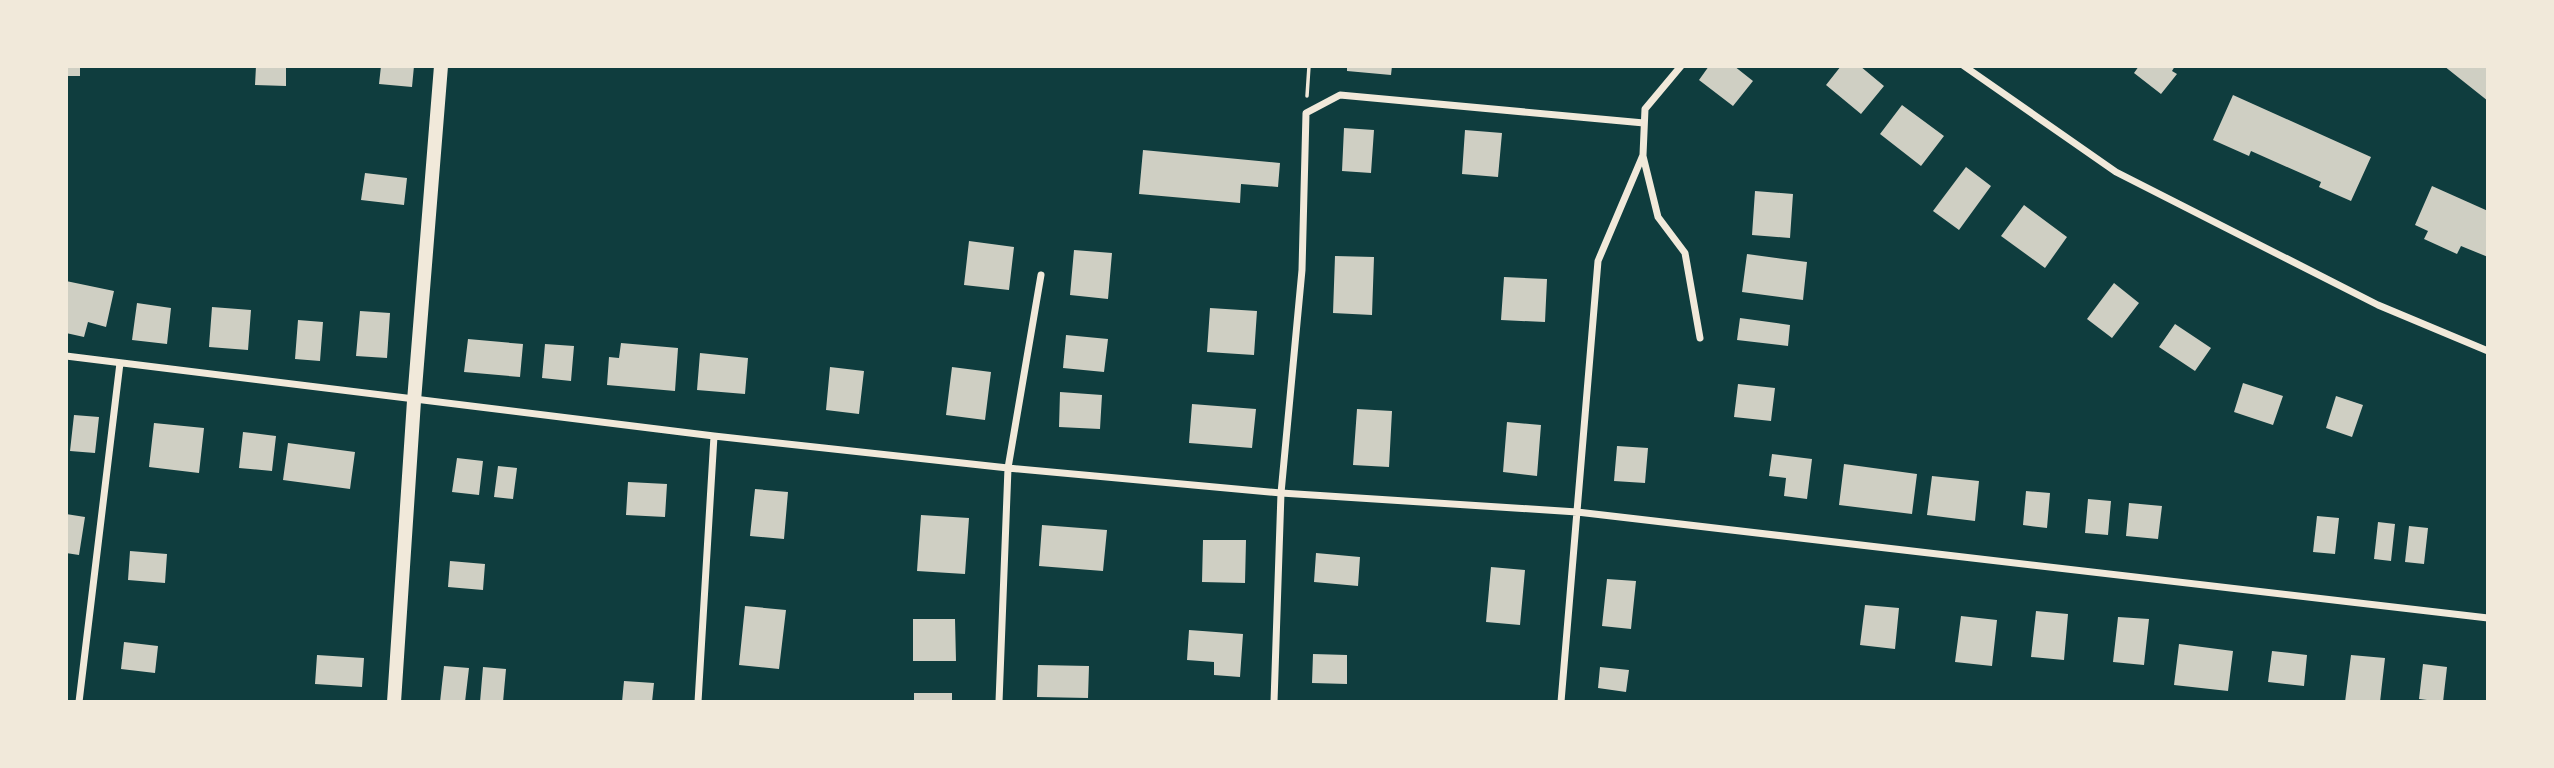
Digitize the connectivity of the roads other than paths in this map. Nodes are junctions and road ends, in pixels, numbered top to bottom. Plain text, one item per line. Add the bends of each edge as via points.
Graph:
1 (441, 66) edge
2 (1681, 66) edge
3 (1964, 66) edge
4 (1644, 123) junction
5 (1643, 155) junction
6 (1041, 275) dead end
7 (1700, 338) dead end
8 (2487, 351) edge
9 (66, 356) edge
10 (120, 363) junction
11 (414, 401) junction
12 (714, 436) junction
13 (1008, 468) junction
14 (1281, 493) junction
15 (1577, 512) junction
16 (2487, 618) edge
17 (79, 702) edge
18 (394, 702) edge
19 (698, 702) edge
20 (999, 702) edge
21 (1273, 702) edge
22 (1561, 702) edge

1 - 11 main road
2 - 4 street via 1645,109
3 - 8 street via 2116,172 2378,305
4 - 5 street
4 - 14 street via 1340,95 1306,113 1302,270
5 - 7 street via 1658,218 1685,253
5 - 15 street via 1598,261
6 - 13 street
9 - 10 street
10 - 11 street
10 - 17 street
11 - 12 street
11 - 18 main road
12 - 13 street
12 - 19 street
13 - 14 street
13 - 20 street
14 - 15 street
14 - 21 street
15 - 16 street
15 - 22 street

